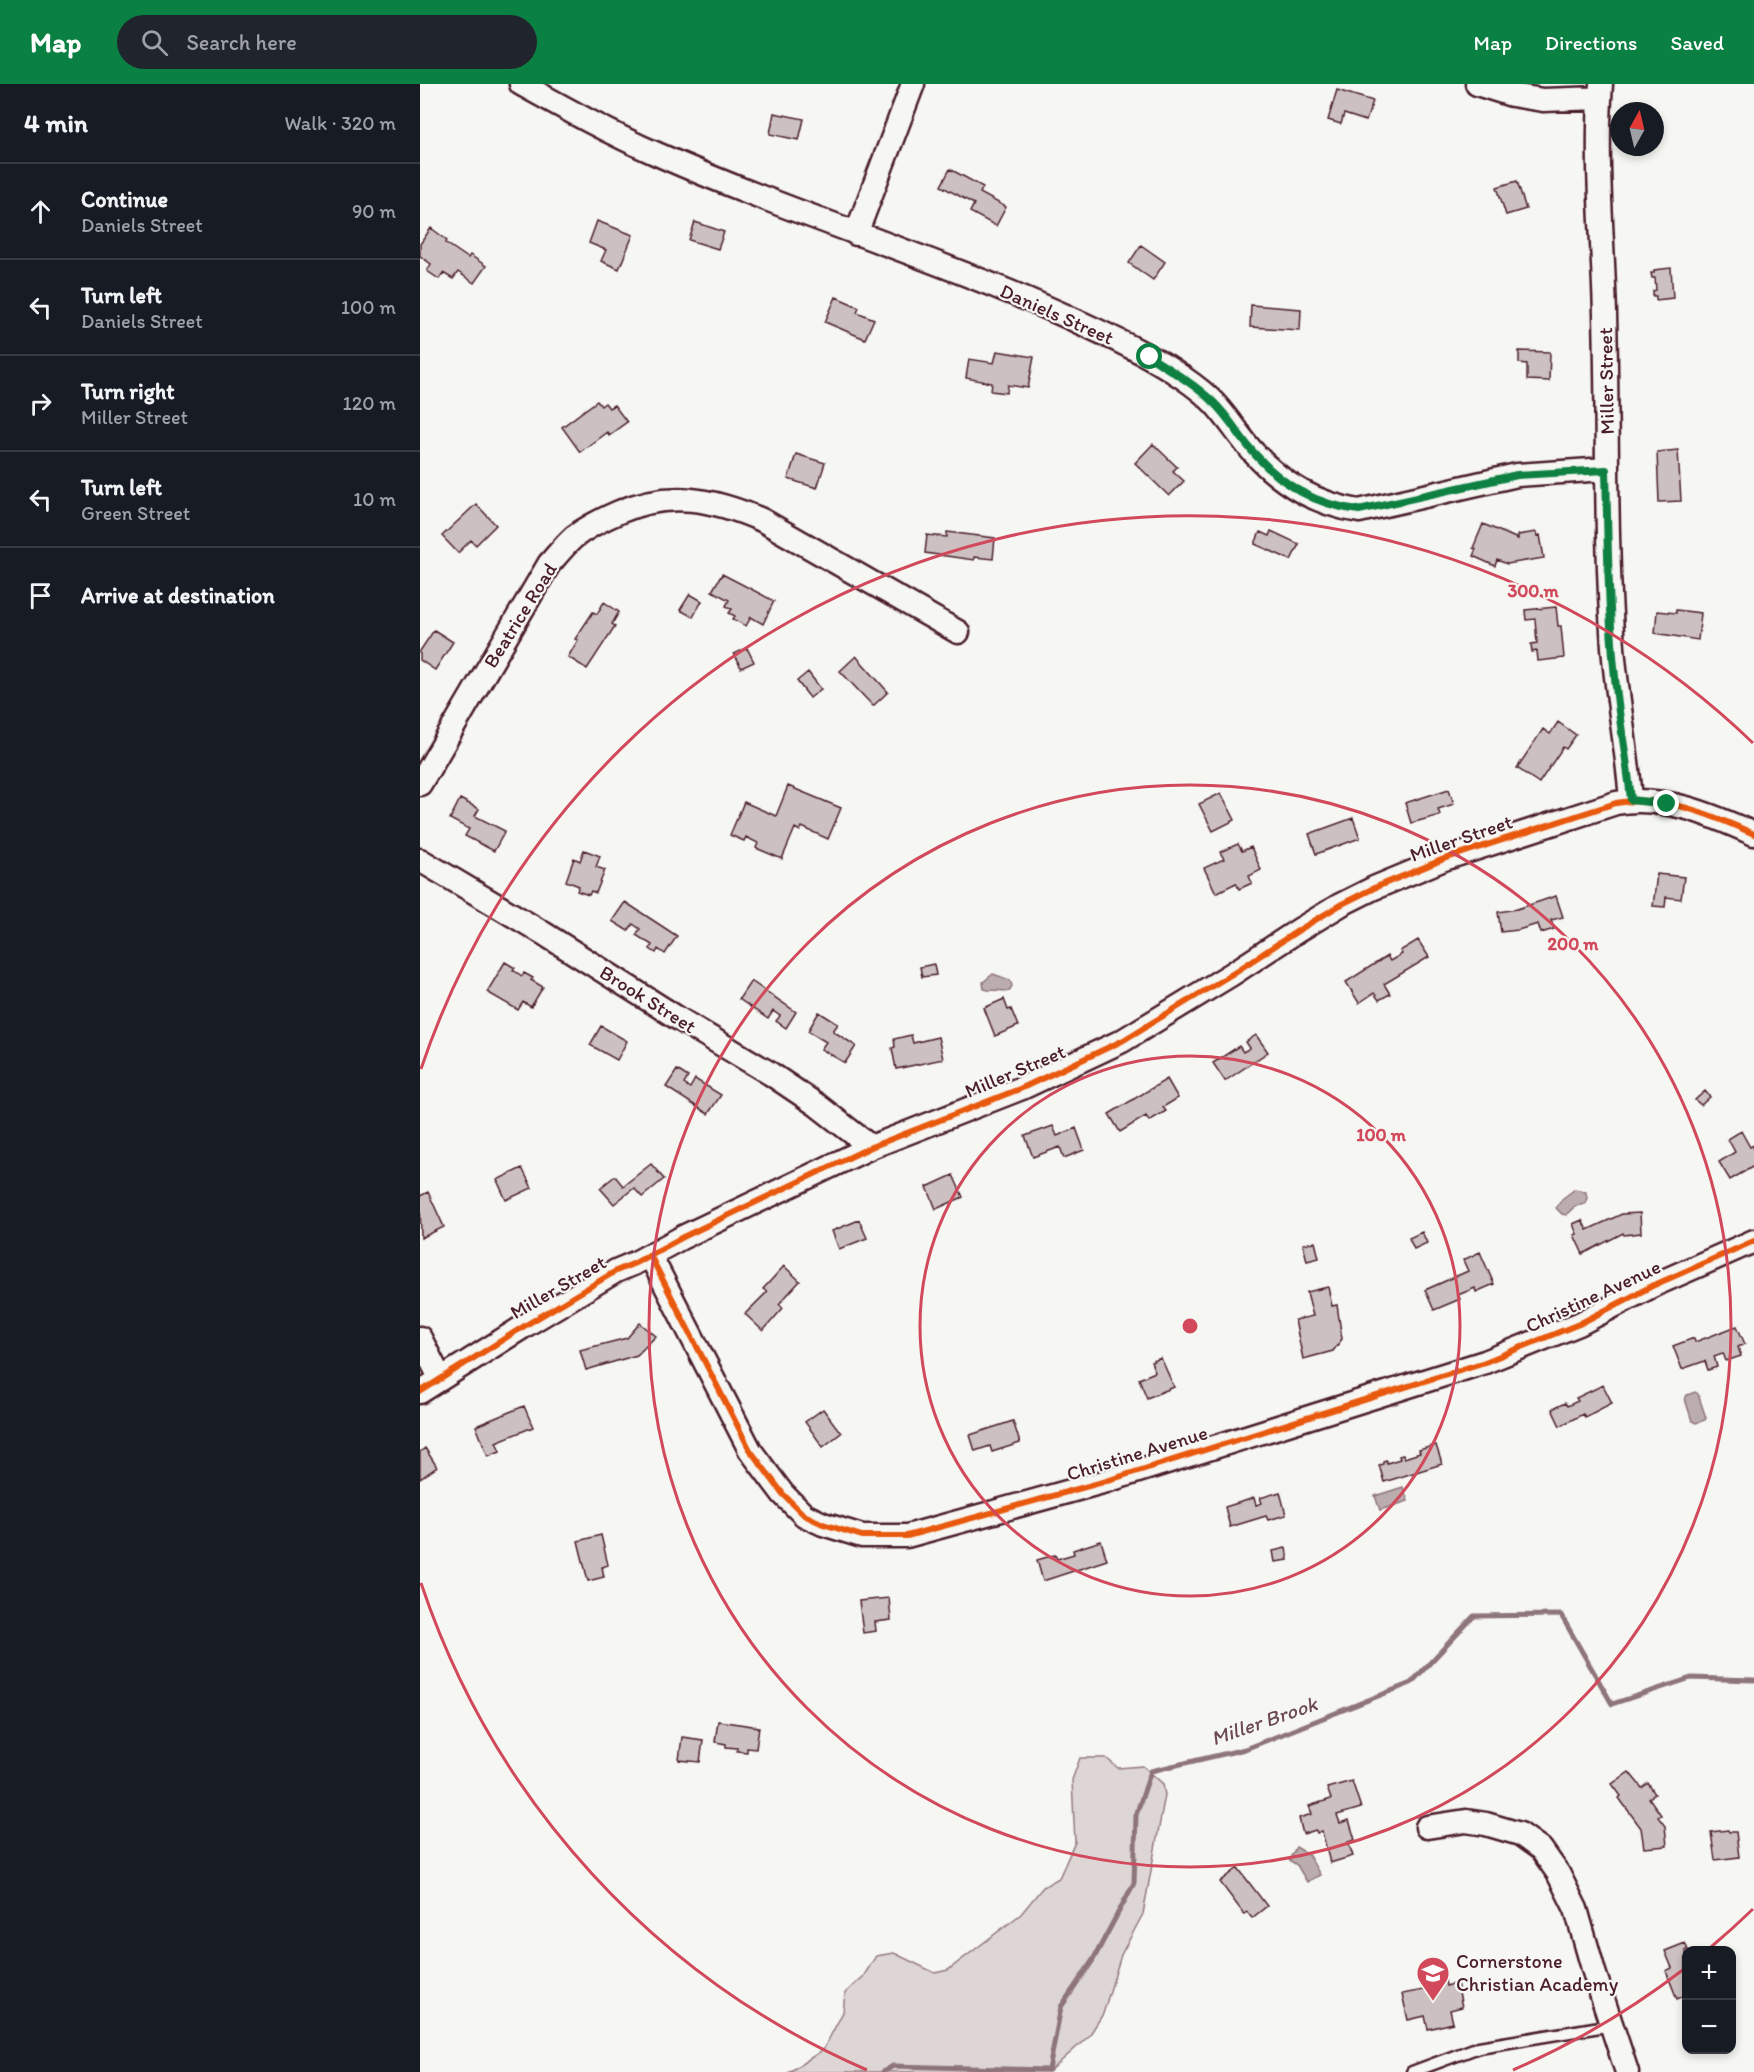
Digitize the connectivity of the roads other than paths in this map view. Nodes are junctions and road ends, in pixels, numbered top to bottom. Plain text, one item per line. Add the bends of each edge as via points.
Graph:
1 (521, 84) edge
2 (913, 84) edge
3 (1477, 84) edge
4 (1600, 91) edge
5 (856, 234) junction
6 (1606, 470) junction
7 (958, 632) dead end
8 (420, 784) edge
9 (1631, 800) junction
10 (1754, 834) edge
11 (420, 860) edge
12 (871, 1147) junction
13 (1754, 1241) edge
14 (650, 1255) junction
15 (420, 1338) edge
16 (440, 1378) junction
17 (420, 1392) edge
18 (1427, 1827) dead end
19 (1612, 2025) junction
20 (1412, 2072) edge
21 (1627, 2072) edge

1 - 5 street, Daniels Street via 657,154
2 - 5 street
3 - 4 street via 1543,100
4 - 6 street, Miller Street
5 - 6 street, Daniels Street via 1036,301 1150,357 1214,402 1254,453 1282,478 1302,494 1337,507 1359,510 1517,475
6 - 9 street, Miller Street via 1613,646
7 - 8 street, Beatrice Road via 762,519 708,501 666,498 645,502 591,526 574,537 549,564
9 - 10 street via 1686,807
9 - 12 street, Miller Street via 1444,860 1374,888 1299,930 1122,1041 1022,1088
11 - 12 street, Brook Street via 771,1074
12 - 14 street, Miller Street
13 - 14 street, Christine Avenue via 1652,1286 1579,1324 1485,1362 1102,1482 908,1536 862,1536 823,1524 804,1515 783,1494 750,1450
14 - 16 street, Miller Street via 616,1271
15 - 16 street
16 - 17 street, Miller Street
18 - 19 street via 1466,1821 1486,1824 1521,1834 1541,1850 1558,1873 1575,1909
19 - 20 lane via 1479,2047
19 - 21 street

